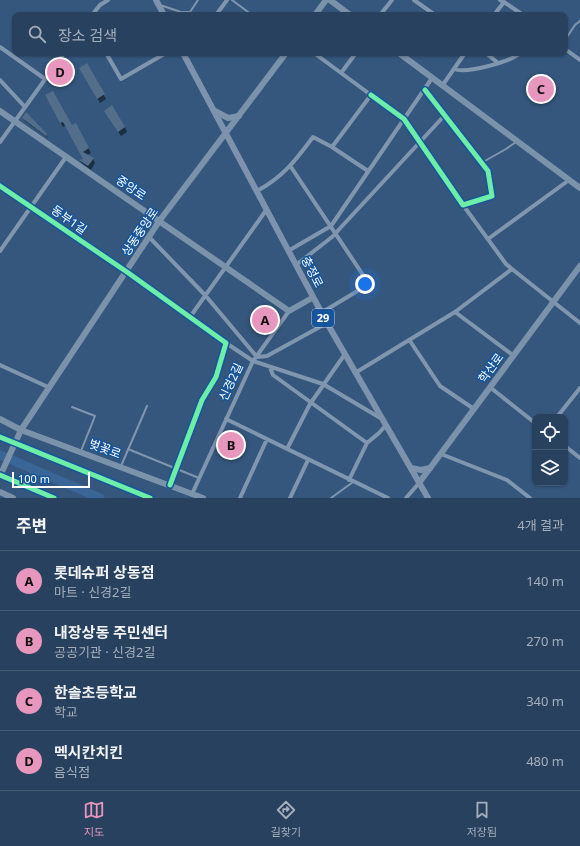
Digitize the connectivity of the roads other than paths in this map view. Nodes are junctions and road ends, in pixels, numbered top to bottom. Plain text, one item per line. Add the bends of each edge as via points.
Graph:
1 (108, 0) edge
2 (198, 0) edge
3 (226, 0) edge
4 (232, 0) edge
5 (326, 0) edge
6 (330, 0) edge
7 (392, 0) edge
8 (414, 0) edge
9 (502, 1) edge
10 (157, 2) edge
11 (94, 12) edge
12 (162, 12) edge
13 (218, 12) edge
14 (248, 12) edge
15 (317, 12) edge
16 (346, 12) edge
17 (382, 12) edge
18 (431, 12) edge
19 (496, 12) edge
20 (518, 12) edge
21 (580, 21) edge
22 (568, 35) edge
23 (0, 48) edge
24 (568, 51) edge
25 (62, 56) edge
26 (108, 56) edge
27 (161, 56) edge
28 (185, 56) edge
29 (284, 56) edge
30 (318, 56) edge
31 (354, 56) edge
32 (403, 56) edge
33 (463, 56) edge
34 (490, 56) edge
35 (513, 56) edge
36 (580, 60) edge
37 (498, 63) junction
38 (454, 69) junction
39 (341, 73) junction
40 (432, 78) junction
41 (45, 79) junction
42 (0, 80) edge
43 (442, 86) junction
44 (425, 90) junction
45 (371, 95) junction
46 (25, 107) junction
47 (214, 110) junction
48 (0, 111) edge
49 (239, 116) junction
50 (444, 116) junction
51 (404, 119) junction
52 (14, 121) junction
53 (226, 133) junction
54 (419, 141) junction
55 (516, 141) junction
56 (0, 142) edge
57 (332, 148) junction
58 (66, 157) junction
59 (483, 162) junction
60 (291, 167) junction
61 (368, 171) junction
62 (569, 180) junction
63 (0, 186) edge
64 (580, 188) edge
65 (257, 191) junction
66 (463, 205) junction
67 (32, 206) junction
68 (267, 209) junction
69 (160, 220) junction
70 (331, 226) junction
71 (336, 232) junction
72 (150, 238) junction
73 (488, 239) junction
74 (0, 251) edge
75 (288, 251) junction
76 (296, 265) junction
77 (226, 266) junction
78 (580, 266) edge
79 (512, 269) junction
80 (127, 272) junction
81 (205, 295) junction
82 (312, 298) junction
83 (554, 302) junction
84 (289, 311) junction
85 (455, 312) junction
86 (321, 313) junction
87 (190, 317) junction
88 (327, 323) junction
89 (580, 324) edge
90 (410, 340) junction
91 (226, 343) junction
92 (344, 354) junction
93 (257, 356) junction
94 (514, 356) junction
95 (253, 361) junction
96 (0, 365) edge
97 (270, 367) junction
98 (356, 373) junction
99 (323, 384) junction
100 (48, 388) junction
101 (490, 388) junction
102 (580, 388) edge
103 (310, 404) junction
104 (147, 406) dead end
105 (72, 407) dead end
106 (474, 409) junction
107 (559, 414) edge
108 (0, 419) edge
109 (226, 419) junction
110 (532, 421) edge
111 (384, 422) junction
112 (19, 433) junction
113 (267, 439) junction
114 (367, 443) junction
115 (568, 448) edge
116 (128, 449) junction
117 (287, 449) junction
118 (80, 452) junction
119 (441, 454) junction
120 (580, 458) edge
121 (308, 460) junction
122 (120, 467) junction
123 (176, 468) junction
124 (411, 468) junction
125 (430, 468) junction
126 (0, 476) edge
127 (200, 478) junction
128 (351, 481) junction
129 (419, 483) junction
130 (170, 485) junction
131 (0, 492) edge
132 (198, 496) edge
133 (13, 498) edge
134 (240, 498) edge
135 (290, 498) edge
136 (331, 498) edge
137 (388, 498) edge
138 (406, 498) edge
139 (428, 498) edge
140 (530, 498) edge

1 - 11 street via 100,4
2 - 10 lane via 190,12
3 - 13 street
4 - 14 lane
5 - 15 street
6 - 16 street
7 - 17 street
8 - 18 street
9 - 19 street
9 - 20 street
10 - 12 main road
21 - 22 lane
23 - 41 street
24 - 36 street
25 - 41 street
26 - 27 street via 121,79
28 - 47 main road, 충정로 / 29
29 - 49 street, 상동중앙로
30 - 39 street
31 - 39 street
32 - 40 street
33 - 38 street
34 - 37 street
35 - 37 street
37 - 38 street via 467,70
38 - 43 street
39 - 45 street
40 - 43 street
40 - 44 street
41 - 46 street
42 - 46 street
43 - 55 street
44 - 50 street
44 - 51 street
45 - 51 street
45 - 57 street
46 - 52 street
47 - 49 main road via 228,118
47 - 53 main road, 충정로 / 29
48 - 52 street, 중앙로
49 - 53 street, 상동중앙로
50 - 54 street
50 - 59 street
51 - 54 street
51 - 61 street
52 - 56 street
52 - 58 street, 중앙로
53 - 65 main road, 충정로 / 29
53 - 69 street, 상동중앙로
54 - 66 street
54 - 71 street
55 - 59 lane
55 - 62 street
57 - 60 street via 313,136
57 - 61 street
58 - 67 street
58 - 69 street, 중앙로
59 - 66 street via 491,179 492,196
60 - 65 street via 271,184
60 - 70 street
61 - 70 street
62 - 64 street
62 - 73 street
63 - 67 street, 동부1길
65 - 68 main road, 충정로 / 29
66 - 73 street
67 - 74 street
67 - 80 street, 동부1길
68 - 75 main road, 충정로 / 29
68 - 77 street
69 - 72 street, 상동중앙로
69 - 77 street, 중앙로
70 - 71 street
70 - 75 street
71 - 76 street
71 - 86 street via 369,284
72 - 80 street, 상동중앙로
72 - 81 street
73 - 79 street
75 - 76 main road, 충정로 / 29
76 - 82 main road, 충정로 / 29
77 - 81 street
77 - 84 street, 중앙로
78 - 83 street, 학산로
79 - 83 street
79 - 85 street
80 - 87 street, 동부1길
80 - 100 street, 상동중앙로
81 - 87 street
81 - 93 street
82 - 84 street, 신경2길
82 - 86 main road, 충정로 / 29
83 - 89 street
83 - 94 street, 학산로
84 - 93 street, 신경2길
85 - 90 street
85 - 94 street
86 - 88 main road, 충정로 / 29
87 - 91 street, 동부1길
88 - 92 main road, 충정로 / 29
88 - 93 street via 267,356
90 - 98 street
90 - 106 street via 440,386
91 - 95 street, 동부1길
91 - 123 street via 216,377 202,400
92 - 98 main road, 충정로 / 29
92 - 99 street
93 - 95 street, 신경2길
94 - 101 street, 학산로
95 - 97 street, 동부1길
95 - 109 street, 신경2길
96 - 100 street
97 - 99 street, 동부1길
97 - 103 street via 273,375
98 - 111 main road, 충정로 / 29
99 - 103 street
99 - 111 street, 동부1길
100 - 112 street, 상동중앙로
101 - 106 street, 학산로
101 - 110 street
102 - 107 street
103 - 114 street
103 - 117 street
104 - 116 lane
105 - 118 lane via 95,416
106 - 119 street, 학산로
108 - 112 street, 벚꽃로
109 - 113 street
109 - 127 street, 신경2길
111 - 114 street via 379,433
111 - 124 main road, 충정로 / 29
112 - 118 street, 벚꽃로
112 - 126 street, 상동중앙로
113 - 117 street
113 - 134 street
114 - 128 street
115 - 120 street
116 - 122 lane
116 - 123 lane
117 - 121 street
118 - 122 street, 벚꽃로
119 - 125 street, 학산로
119 - 140 street via 507,480
121 - 128 street
121 - 135 street
122 - 130 street, 벚꽃로
123 - 127 lane
123 - 130 street
124 - 125 main road
124 - 129 main road, 충정로 / 29
125 - 129 street, 학산로
127 - 132 street, 신경2길
128 - 136 lane
128 - 137 street
129 - 138 street
129 - 139 main road, 충정로 / 29
130 - 132 street, 벚꽃로
131 - 133 street

